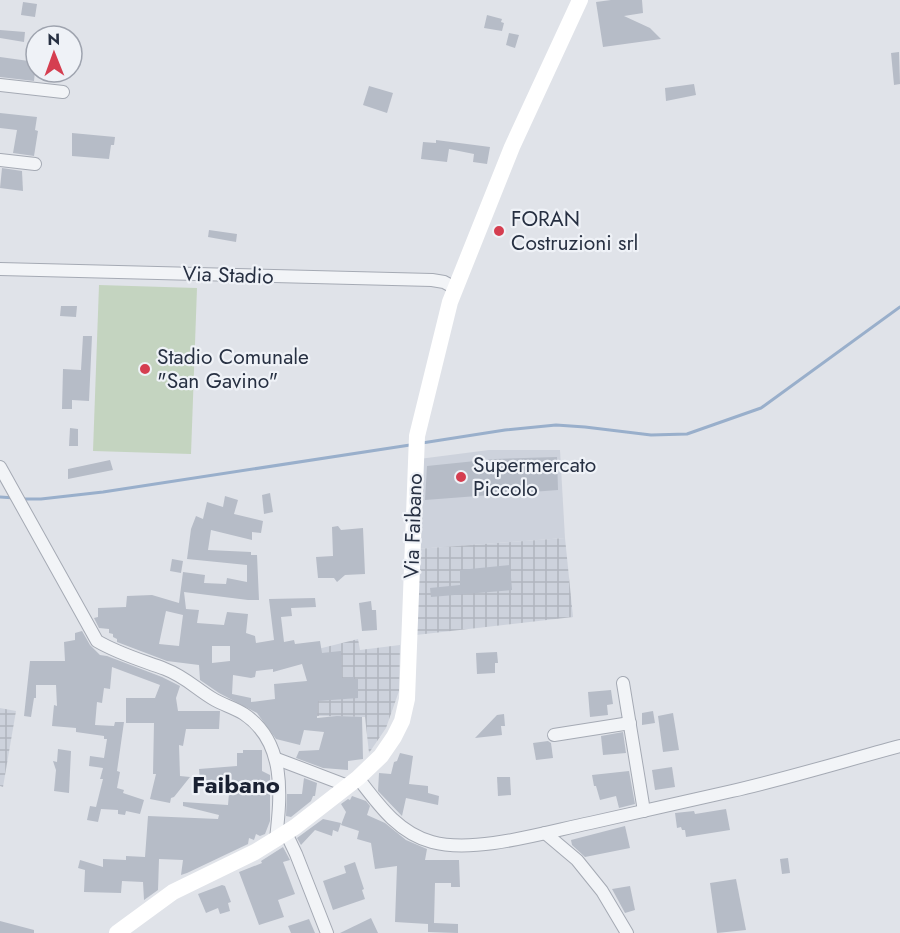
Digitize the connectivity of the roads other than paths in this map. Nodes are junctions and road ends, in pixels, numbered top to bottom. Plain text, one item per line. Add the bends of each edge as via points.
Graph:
1 (580, 0) edge
2 (0, 85) edge
3 (63, 92) dead end
4 (0, 160) edge
5 (35, 164) dead end
6 (0, 269) edge
7 (455, 288) junction
8 (0, 467) edge
9 (623, 683) dead end
10 (630, 723) junction
11 (554, 735) dead end
12 (900, 746) edge
13 (277, 759) junction
14 (353, 782) junction
15 (645, 811) junction
16 (545, 832) junction
17 (281, 836) junction
18 (122, 931) edge
19 (327, 933) edge
20 (627, 933) edge

1 - 7 street, Via Faibano via 512,147
2 - 3 street
4 - 5 street
6 - 7 street, Via Stadio via 432,280
7 - 14 street, Via Faibano via 416,444 407,699 394,737 381,756
8 - 13 street via 97,641 113,651 181,675 213,699 243,714 268,740
9 - 10 street
10 - 11 street
10 - 15 street
12 - 15 street
13 - 14 street
13 - 17 street
14 - 16 street via 399,826 430,842 475,845
14 - 17 street, Via Faibano
15 - 16 street
16 - 20 street via 577,860 602,891
17 - 18 street, Via Faibano via 173,892
17 - 19 street via 296,854

